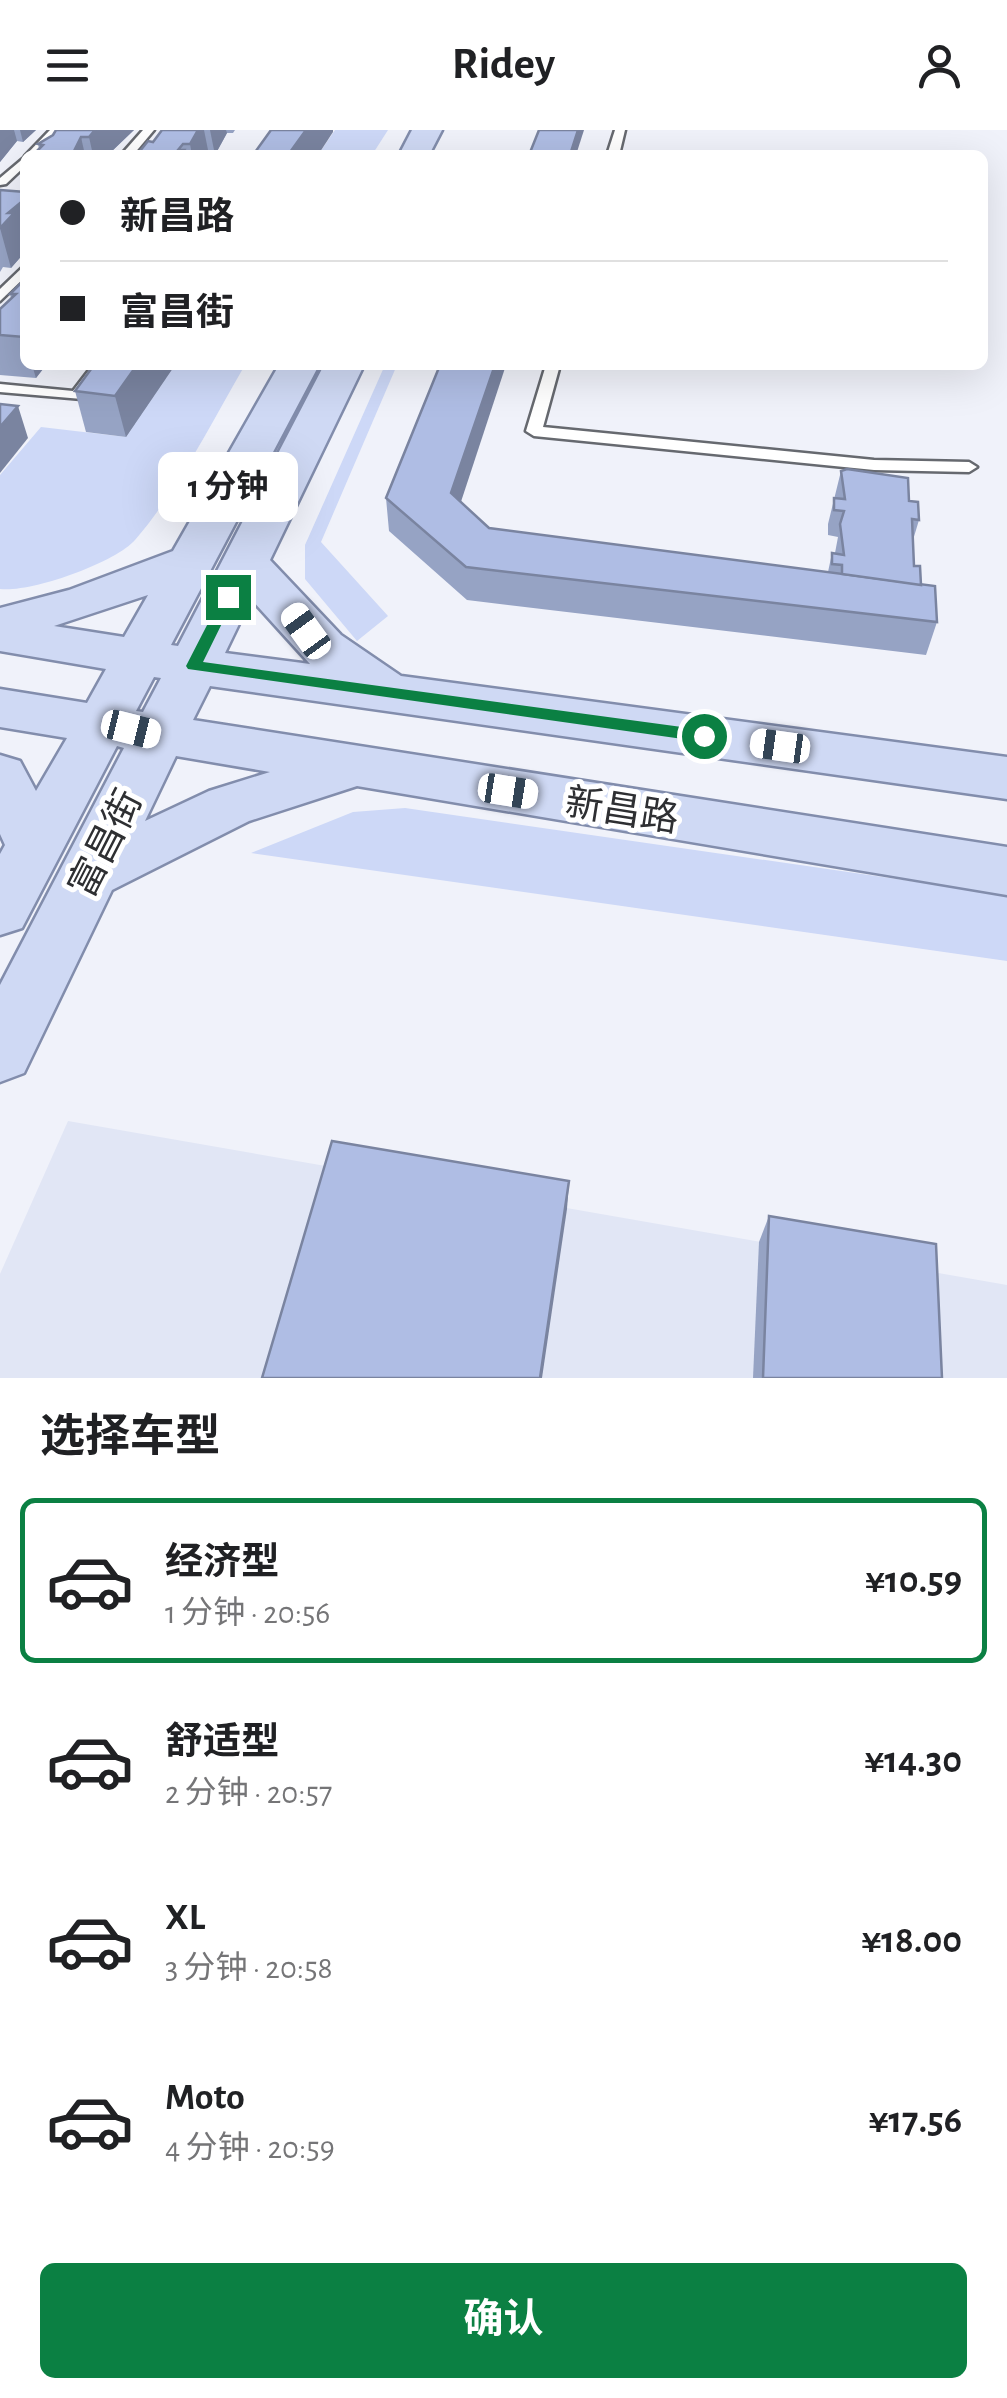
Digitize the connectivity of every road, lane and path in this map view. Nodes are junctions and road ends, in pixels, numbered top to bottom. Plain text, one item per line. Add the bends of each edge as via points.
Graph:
1 (56, 130) edge
2 (149, 130) edge
3 (36, 150) edge
4 (131, 150) edge
5 (20, 275) edge
6 (0, 297) edge
7 (96, 370) edge
8 (296, 370) edge
9 (342, 370) edge
10 (552, 370) edge
11 (0, 388) edge
12 (969, 467) dead end
13 (192, 561) junction
14 (245, 563) junction
15 (0, 624) edge
16 (0, 634) edge
17 (166, 661) junction
18 (402, 694) junction
19 (0, 708) edge
20 (131, 729) junction
21 (355, 767) junction
22 (0, 776) edge
23 (1007, 778) edge
24 (35, 846) junction
25 (1007, 872) edge
26 (89, 874) junction
27 (0, 910) edge
28 (0, 1052) edge

1 - 3 lane
2 - 4 lane
5 - 6 lane
7 - 11 lane via 76,396
8 - 13 main road, 富昌街
9 - 14 main road, 富昌街
10 - 12 lane via 534,431 874,465
13 - 15 main road via 84,602
13 - 17 main road, 富昌街
14 - 17 main road, 富昌街
14 - 18 main road via 350,673
16 - 17 main road
17 - 18 main road
17 - 20 main road, 富昌街
18 - 23 main road
19 - 20 main road, 新昌路
20 - 21 main road, 新昌路
20 - 24 main road, 富昌街
20 - 26 main road, 富昌街
21 - 25 main road, 新昌路
21 - 26 main road via 229,806
22 - 24 main road
24 - 27 main road, 富昌街
26 - 28 main road, 富昌街

